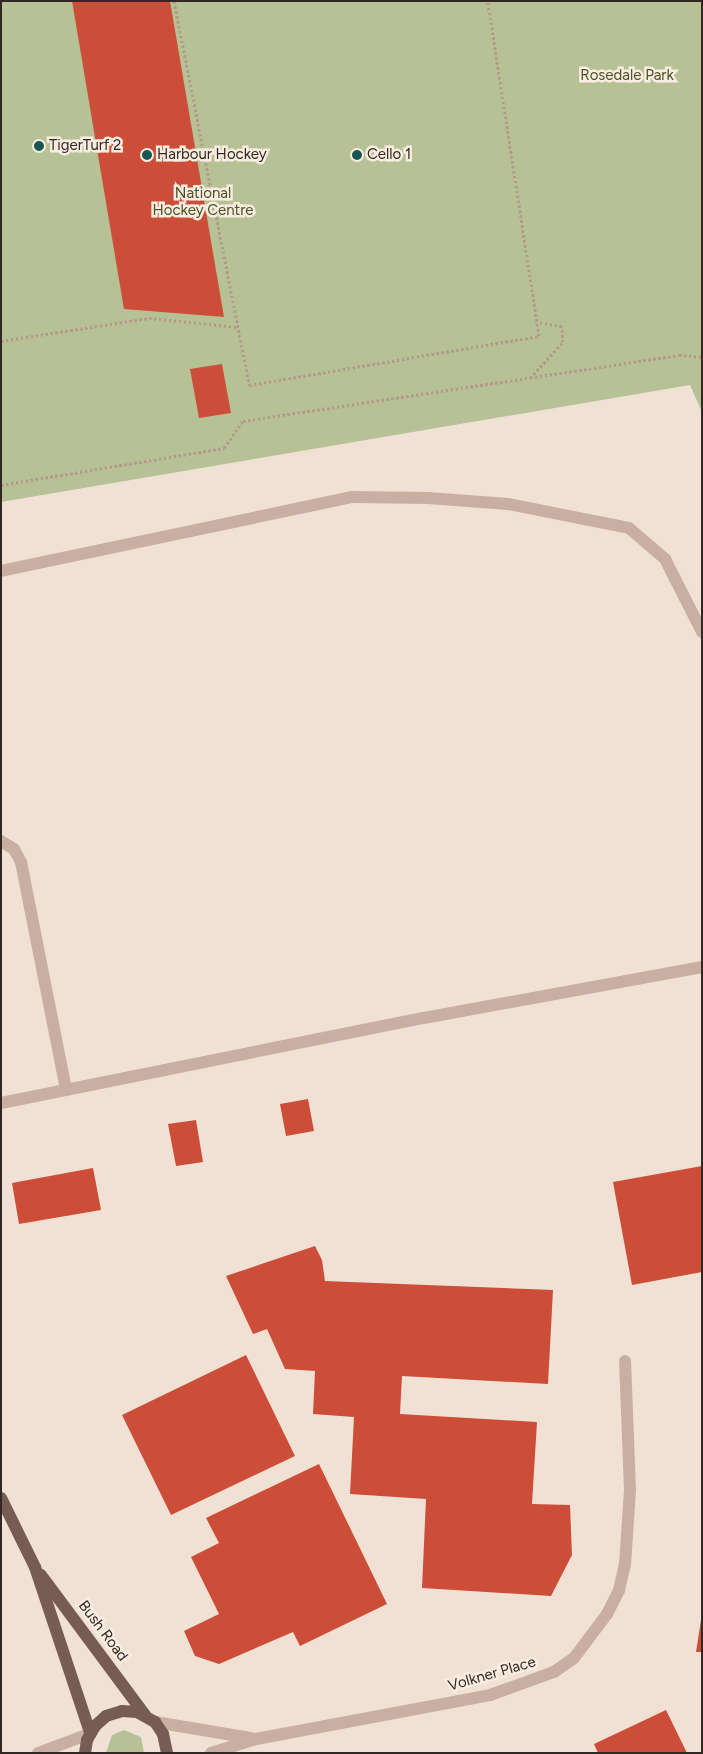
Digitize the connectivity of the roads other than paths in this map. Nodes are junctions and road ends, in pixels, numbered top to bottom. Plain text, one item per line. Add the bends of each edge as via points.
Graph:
1 (1, 571) edge
2 (702, 632) edge
3 (1, 841) edge
4 (702, 967) edge
5 (66, 1090) junction
6 (1, 1103) edge
7 (625, 1361) dead end
8 (1, 1498) edge
9 (34, 1567) junction
10 (150, 1719) junction
11 (90, 1733) junction
12 (256, 1738) junction
13 (38, 1753) edge
14 (85, 1753) edge
15 (167, 1753) edge
16 (211, 1753) edge

1 - 2 street via 352,497 508,504 628,528 666,558
3 - 5 street via 14,849 21,862
4 - 5 street via 434,1016
5 - 6 street
7 - 12 street, Volkner Place via 630,1490 625,1565 619,1590 607,1614 574,1658 554,1672 490,1695
8 - 9 main road, Bush Road
9 - 10 main road, Bush Road
9 - 11 main road, Bush Road
10 - 11 main road via 130,1711 114,1712 100,1720
10 - 12 street, Volkner Place
10 - 15 main road, Bush Road via 163,1734
11 - 13 street
11 - 14 main road
12 - 16 street, Volkner Place

